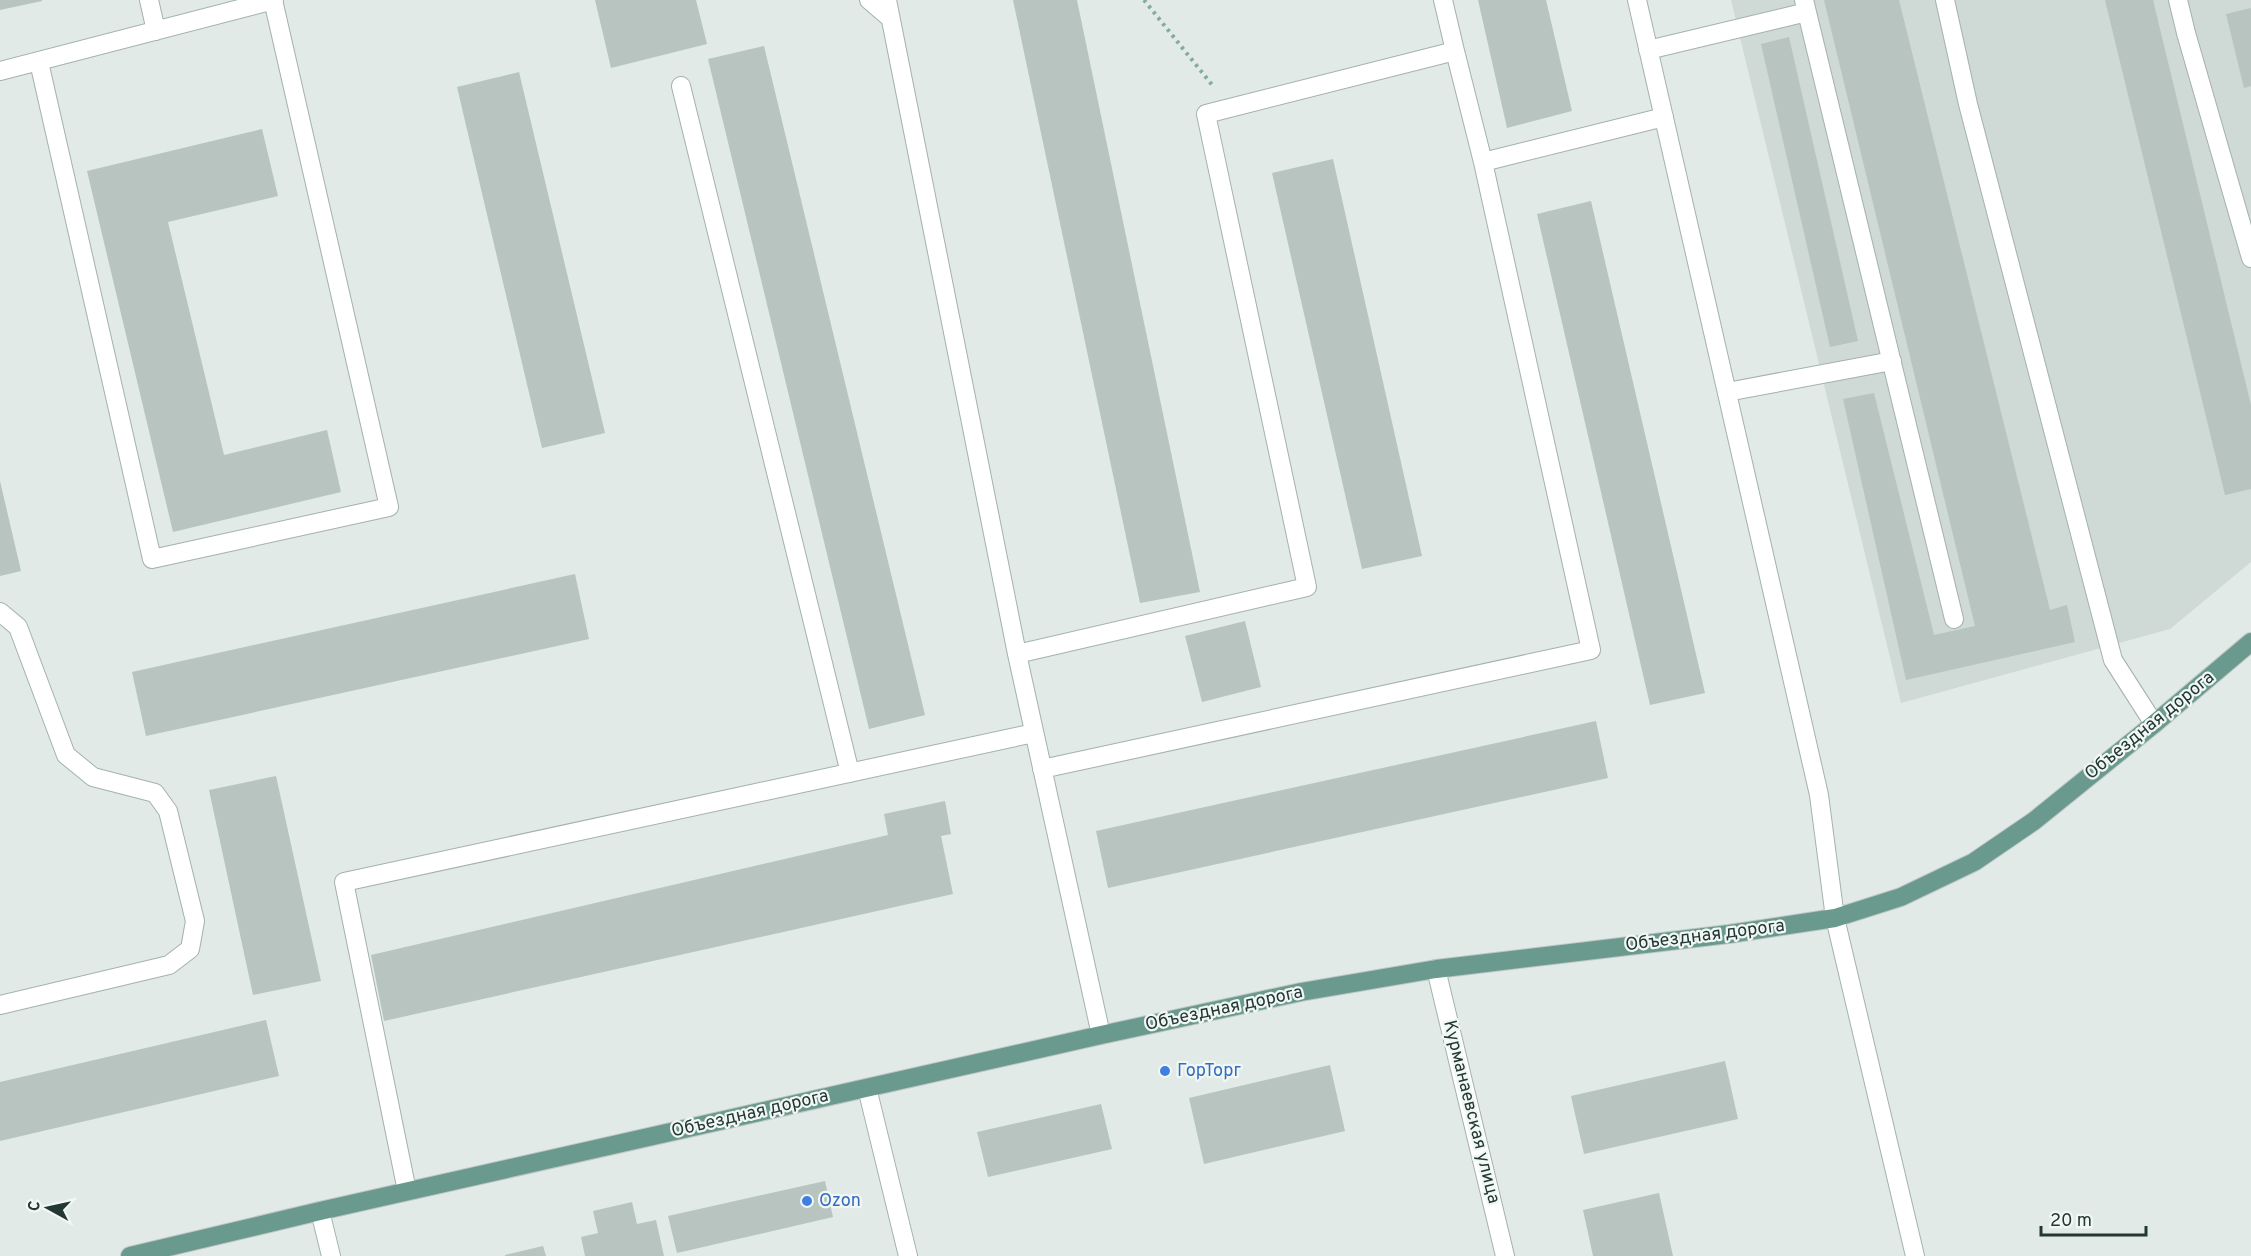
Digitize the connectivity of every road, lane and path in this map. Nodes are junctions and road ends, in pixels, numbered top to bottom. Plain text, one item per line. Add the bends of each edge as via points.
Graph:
1 (149, 0) edge
2 (274, 0) edge
3 (869, 0) edge
4 (1144, 0) edge
5 (1443, 0) edge
6 (1637, 0) edge
7 (1945, 0) edge
8 (2178, 0) edge
9 (1806, 6) edge
10 (889, 9) edge
11 (156, 31) junction
12 (1648, 50) junction
13 (1455, 51) junction
14 (39, 62) junction
15 (0, 71) edge
16 (681, 86) dead end
17 (1230, 108) junction
18 (1664, 117) junction
19 (1483, 162) junction
20 (2251, 258) edge
21 (1892, 361) junction
22 (1727, 392) junction
23 (0, 612) edge
24 (1954, 619) dead end
25 (2251, 642) edge
26 (1017, 654) junction
27 (2154, 724) junction
28 (1034, 733) junction
29 (1042, 769) junction
30 (850, 773) junction
31 (1835, 918) junction
32 (1436, 969) junction
33 (0, 1005) edge
34 (1101, 1035) junction
35 (867, 1088) junction
36 (407, 1191) junction
37 (320, 1211) junction
38 (130, 1256) edge
39 (331, 1256) edge
40 (908, 1256) edge
41 (1505, 1256) edge
42 (1915, 1256) edge

1 - 11 street
2 - 11 street
2 - 14 street via 389,507 152,559
3 - 10 street
4 - 17 path
5 - 13 street
6 - 12 street
7 - 27 street via 1968,104 2113,660
8 - 20 street
9 - 12 street
9 - 21 street
10 - 26 street
11 - 14 street
12 - 18 street
13 - 17 street
13 - 19 street
14 - 15 street
16 - 30 street
17 - 26 street via 1206,114 1307,588
18 - 19 street
18 - 22 street
19 - 29 street via 1591,650
21 - 22 street
21 - 24 street
22 - 31 street via 1819,795
23 - 33 street via 18,627 66,755 93,777 155,793 168,812 195,921 190,949 168,965
25 - 27 main road, Объездная дорога
26 - 28 street
27 - 31 main road, Объездная дорога via 2034,821 1974,862 1901,897
28 - 29 street
28 - 30 street
29 - 34 street
30 - 36 street via 345,882
31 - 32 main road, Объездная дорога
31 - 42 street
32 - 34 main road, Объездная дорога via 1301,992
32 - 41 street, Курманаевская улица
34 - 35 main road, Объездная дорога
35 - 36 main road, Объездная дорога
35 - 40 street
36 - 37 main road, Объездная дорога
37 - 38 main road, Объездная дорога
37 - 39 street

